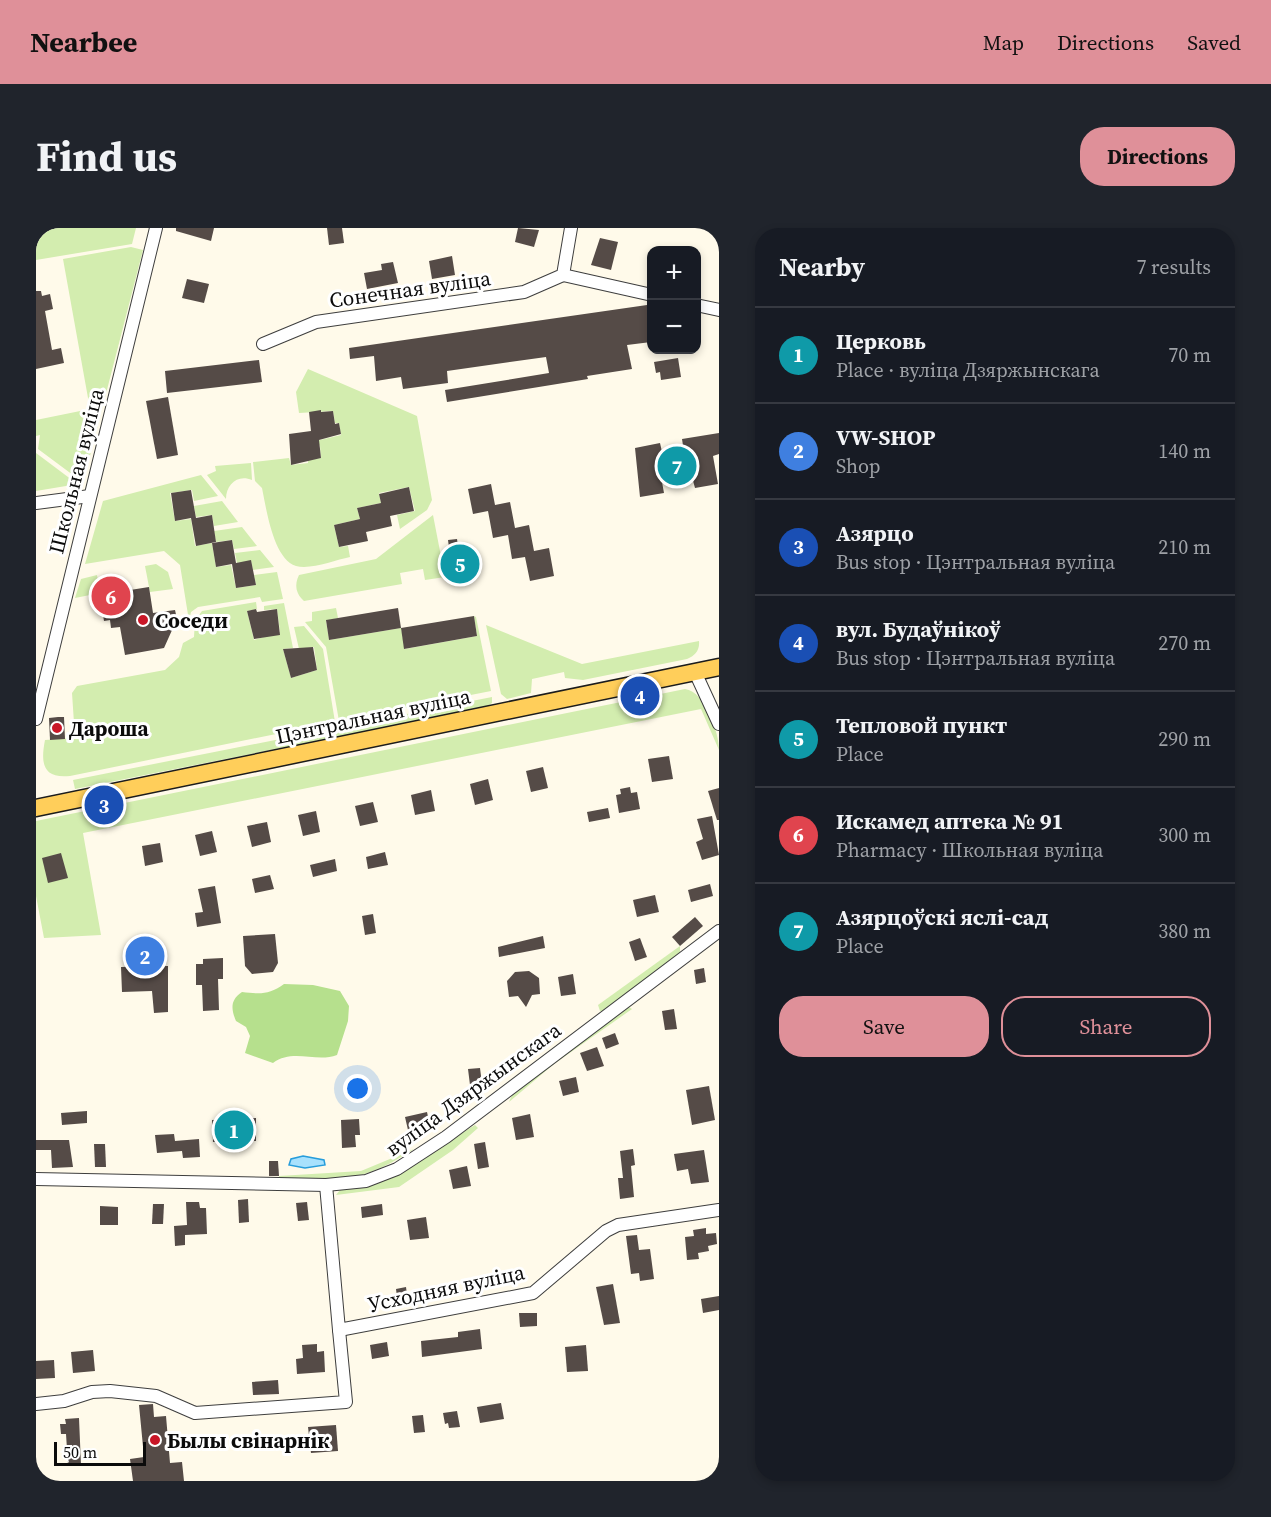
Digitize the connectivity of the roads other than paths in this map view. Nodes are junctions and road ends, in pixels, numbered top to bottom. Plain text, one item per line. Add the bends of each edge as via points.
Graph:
1 (156, 228) edge
2 (572, 228) edge
3 (563, 275) junction
4 (647, 294) edge
5 (701, 306) edge
6 (719, 310) edge
7 (263, 344) dead end
8 (90, 496) junction
9 (36, 503) edge
10 (719, 668) edge
11 (696, 672) junction
12 (36, 719) edge
13 (719, 724) edge
14 (36, 808) edge
15 (719, 932) edge
16 (36, 1179) edge
17 (326, 1185) junction
18 (719, 1210) edge
19 (339, 1330) junction
20 (36, 1404) edge

1 - 8 street, Школьная вуліца
2 - 3 street
3 - 4 street
3 - 7 street, Сонечная вуліца via 524,292 315,322
5 - 6 street
8 - 9 street
8 - 12 street, Школьная вуліца
10 - 11 main road, Цэнтральная вуліца
11 - 13 street
11 - 14 main road, Цэнтральная вуліца
15 - 17 street, вуліца Дзяржынскага via 426,1150 381,1176
16 - 17 street, вуліца Дзяржынскага
17 - 19 street, Усходняя вуліца
18 - 19 street, Усходняя вуліца via 618,1225 533,1293
19 - 20 street via 346,1402 195,1413 156,1396 110,1390

